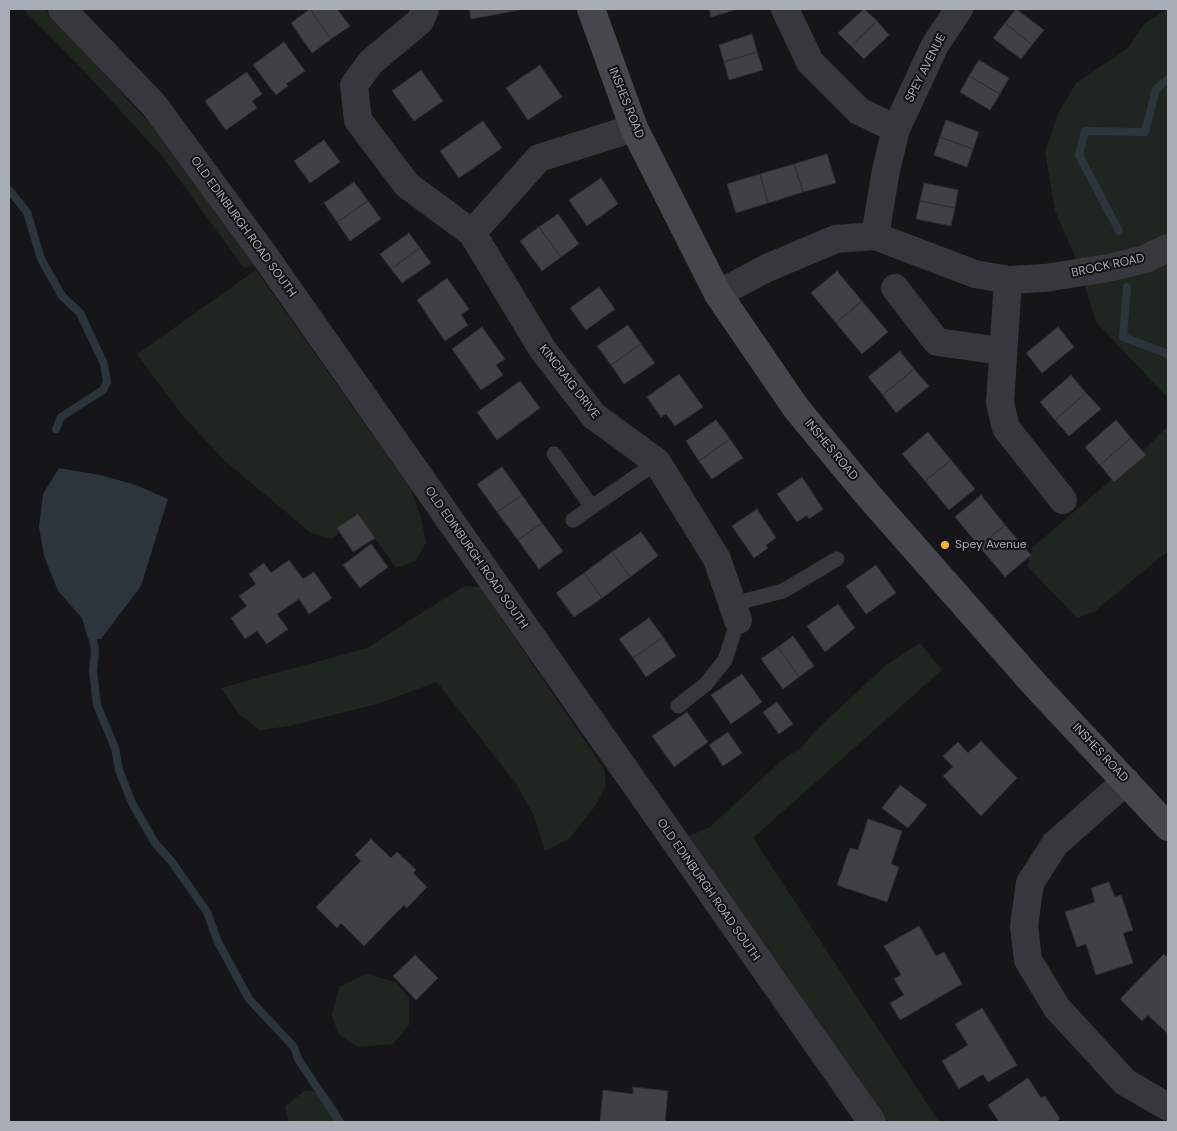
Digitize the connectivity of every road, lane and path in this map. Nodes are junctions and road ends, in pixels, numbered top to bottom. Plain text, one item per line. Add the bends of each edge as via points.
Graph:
1 (62, 9) edge
2 (425, 9) edge
3 (591, 9) edge
4 (785, 9) edge
5 (959, 9) edge
6 (634, 128) junction
7 (896, 129) junction
8 (472, 233) junction
9 (875, 236) junction
10 (1168, 248) edge
11 (1008, 280) junction
12 (895, 288) dead end
13 (718, 294) junction
14 (1002, 351) junction
15 (554, 454) dead end
16 (657, 462) junction
17 (1063, 500) dead end
18 (592, 508) junction
19 (573, 520) dead end
20 (837, 559) dead end
21 (735, 612) junction
22 (678, 706) dead end
23 (1126, 781) junction
24 (1168, 827) edge
25 (1168, 1108) edge
26 (872, 1122) edge

1 - 26 street, OLD EDINBURGH ROAD SOUTH via 154,105 262,252
2 - 8 street, KINCRAIG DRIVE via 420,21 371,62 354,85 358,120 407,185
3 - 6 street, INSHES ROAD
4 - 7 street via 810,62 859,111
5 - 7 street, SPEY AVENUE via 935,45
6 - 8 street via 539,158
6 - 13 street, INSHES ROAD
7 - 9 street, SPEY AVENUE
8 - 16 street, KINCRAIG DRIVE via 543,350 594,416
9 - 11 street, BROCK ROAD via 975,274
9 - 13 street via 836,239 767,268
10 - 11 street, BROCK ROAD via 1126,264 1045,278
11 - 14 street
12 - 14 street via 937,342
13 - 23 street, INSHES ROAD via 796,408 868,495 1036,686
14 - 17 street via 1000,403 1006,428
15 - 18 lane
16 - 18 lane
16 - 21 street, KINCRAIG DRIVE via 717,559
18 - 19 lane
20 - 21 lane via 783,590
21 - 22 lane via 724,660 706,684
23 - 24 street, INSHES ROAD
23 - 25 street via 1055,844 1030,883 1024,926 1028,960 1057,1008 1125,1082

